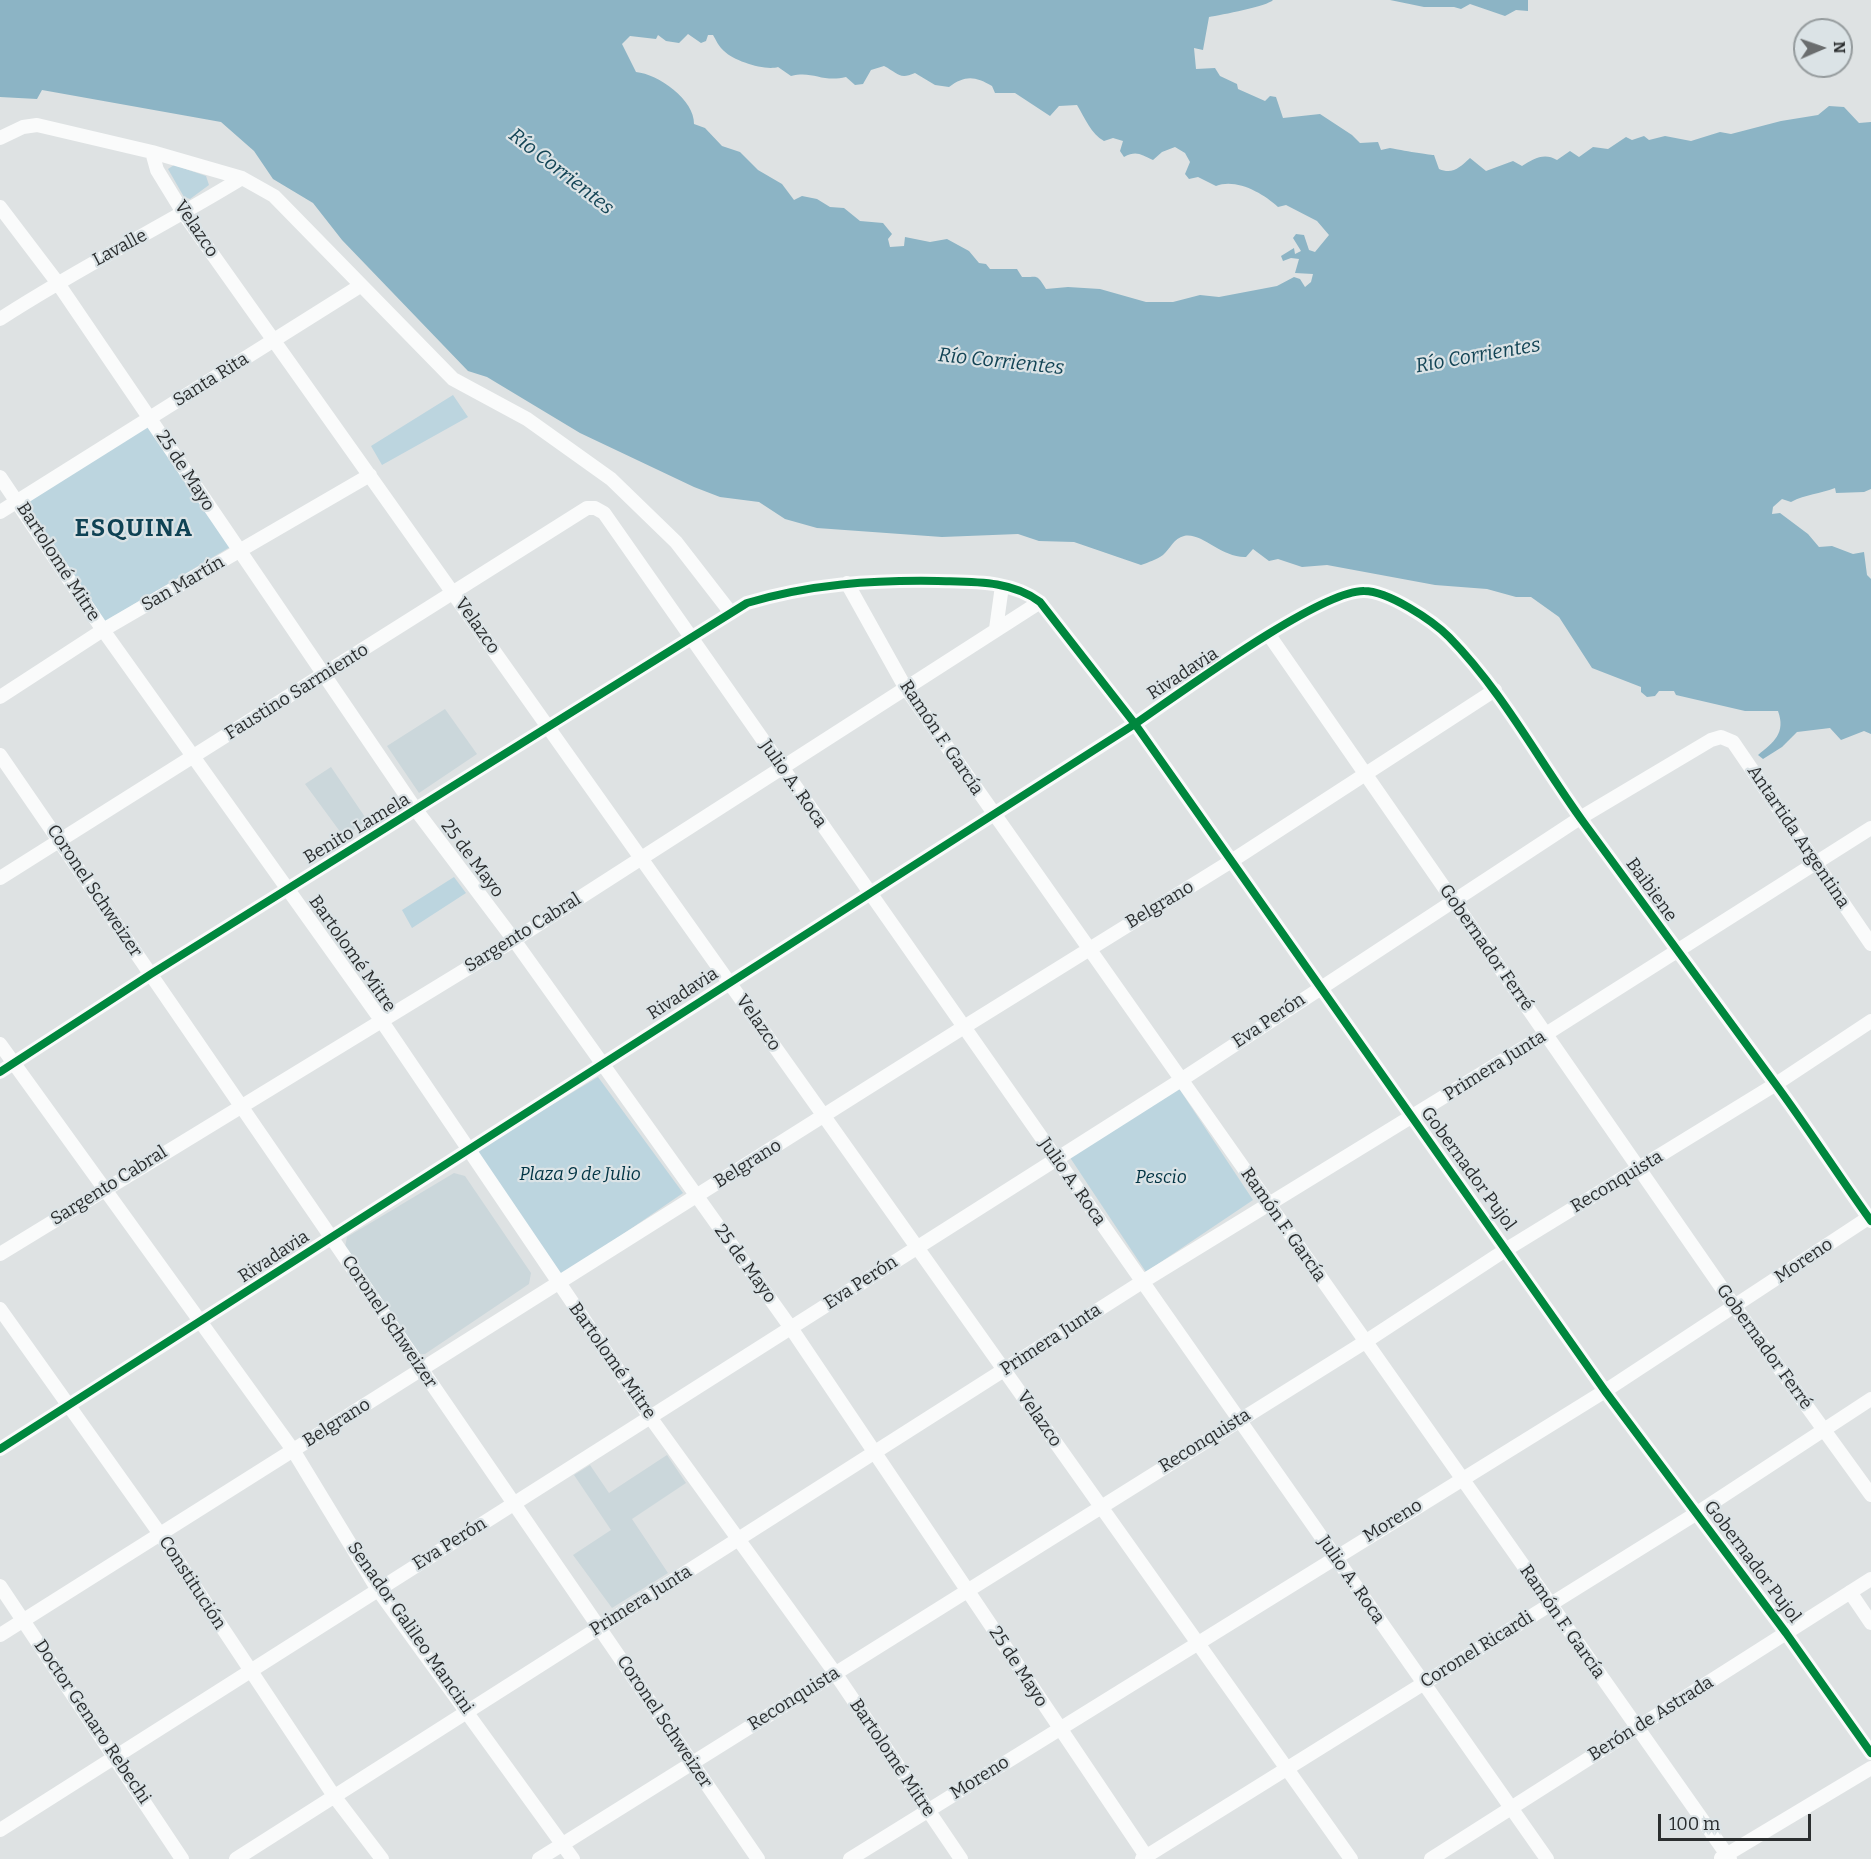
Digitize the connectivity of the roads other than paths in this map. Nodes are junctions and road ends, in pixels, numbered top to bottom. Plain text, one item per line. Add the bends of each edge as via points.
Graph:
1 (0, 138) edge
2 (152, 152) junction
3 (242, 178) junction
4 (0, 207) edge
5 (184, 214) junction
6 (57, 282) junction
7 (360, 286) junction
8 (0, 319) edge
9 (274, 340) junction
10 (150, 418) junction
11 (370, 475) junction
12 (0, 477) edge
13 (18, 501) junction
14 (595, 508) joint
15 (0, 512) edge
16 (238, 552) junction
17 (847, 582) junction
18 (1002, 586) junction
19 (453, 593) junction
20 (1389, 596) joint
21 (1040, 602) junction
22 (731, 613) junction
23 (996, 629) junction
24 (103, 630) junction
25 (1269, 635) junction
26 (690, 637) junction
27 (324, 676) junction
28 (905, 687) junction
29 (1495, 690) junction
30 (0, 697) edge
31 (1135, 723) junction
32 (548, 727) junction
33 (1721, 736) joint
34 (0, 755) edge
35 (194, 756) junction
36 (782, 769) junction
37 (1365, 773) junction
38 (416, 810) junction
39 (992, 813) junction
40 (1580, 818) junction
41 (1871, 828) edge
42 (59, 841) junction
43 (641, 857) junction
44 (1233, 860) junction
45 (1817, 863) junction
46 (0, 878) edge
47 (288, 888) junction
48 (869, 892) junction
49 (1453, 900) junction
50 (514, 940) junction
51 (1871, 944) edge
52 (1088, 949) junction
53 (1677, 951) junction
54 (150, 974) junction
55 (729, 982) junction
56 (1320, 986) junction
57 (381, 1020) junction
58 (1871, 1021) edge
59 (964, 1027) junction
60 (1546, 1034) junction
61 (0, 1044) edge
62 (14, 1064) junction
63 (602, 1064) junction
64 (0, 1072) edge
65 (1181, 1080) junction
66 (1776, 1084) junction
67 (241, 1105) junction
68 (824, 1116) junction
69 (1412, 1117) junction
70 (469, 1150) junction
71 (1056, 1159) junction
72 (1639, 1169) junction
73 (104, 1189) junction
74 (696, 1196) junction
75 (1267, 1203) junction
76 (1870, 1218) edge
77 (331, 1238) junction
78 (917, 1247) junction
79 (1507, 1249) junction
80 (0, 1254) edge
81 (1142, 1282) junction
82 (558, 1283) junction
83 (1735, 1307) junction
84 (0, 1309) edge
85 (202, 1322) junction
86 (791, 1328) junction
87 (1365, 1342) junction
88 (422, 1369) junction
89 (1004, 1370) junction
90 (1605, 1391) junction
91 (1871, 1399) edge
92 (68, 1406) junction
93 (650, 1417) junction
94 (1239, 1419) junction
95 (1823, 1430) junction
96 (0, 1449) edge
97 (293, 1450) junction
98 (874, 1453) junction
99 (1461, 1479) junction
100 (1871, 1495) edge
101 (514, 1503) junction
102 (1101, 1506) junction
103 (1697, 1514) junction
104 (160, 1534) junction
105 (737, 1540) junction
106 (1335, 1556) junction
107 (1871, 1579) edge
108 (0, 1586) edge
109 (968, 1589) junction
110 (378, 1590) junction
111 (1850, 1592) junction
112 (1551, 1605) junction
113 (24, 1620) junction
114 (1871, 1623) edge
115 (599, 1628) junction
116 (1786, 1633) junction
117 (0, 1635) edge
118 (1198, 1642) junction
119 (249, 1672) junction
120 (835, 1673) junction
121 (1424, 1683) junction
122 (468, 1711) junction
123 (1637, 1728) junction
124 (1058, 1729) junction
125 (1871, 1754) edge
126 (114, 1757) junction
127 (692, 1763) junction
128 (1871, 1768) edge
129 (1287, 1769) junction
130 (334, 1796) junction
131 (1511, 1808) junction
132 (927, 1811) junction
133 (0, 1830) edge
134 (563, 1844) junction
135 (1725, 1857) edge
136 (1145, 1858) edge
137 (182, 1859) edge
138 (236, 1859) edge
139 (382, 1859) edge
140 (539, 1859) edge
141 (573, 1859) edge
142 (758, 1859) edge
143 (850, 1859) edge
144 (961, 1859) edge
145 (1351, 1859) edge
146 (1431, 1859) edge
147 (1546, 1859) edge

1 - 2 street via 37,125
2 - 3 street
2 - 5 street, Velazco via 157,170
3 - 5 street, Lavalle
3 - 7 street via 292,211
4 - 6 street, 25 de Mayo
5 - 6 street, Lavalle
5 - 9 street, Velazco
6 - 8 street, Lavalle
6 - 10 street, 25 de Mayo
7 - 9 street, Santa Rita
7 - 22 street via 453,379 527,419 610,479 676,542
9 - 10 street, Santa Rita
9 - 11 street, Velazco
10 - 13 street, Santa Rita
10 - 16 street, 25 de Mayo
11 - 16 street, San Martín
11 - 19 street, Velazco
12 - 13 street, Bartolomé Mitre
13 - 15 street, Santa Rita
13 - 24 street, Bartolomé Mitre
14 - 19 street, Faustino Sarmiento via 587,508
14 - 26 street, Julio A. Roca via 604,513
16 - 24 street, San Martín
16 - 27 street, 25 de Mayo
17 - 18 street, Benito Lamela via 978,582
17 - 22 street, Benito Lamela via 777,594 747,603
17 - 28 street, Ramón F. García
18 - 21 street, Benito Lamela via 1028,593
18 - 23 street
19 - 27 street, Faustino Sarmiento
19 - 32 street, Velazco
20 - 25 street, Rivadavia via 1348,592
20 - 29 street, Baibiene via 1447,635
21 - 23 street, Sargento Cabral
21 - 31 street, Gobernador Pujol
22 - 26 street, Benito Lamela
23 - 28 street, Sargento Cabral
24 - 30 street, San Martín
24 - 35 street, Bartolomé Mitre
25 - 31 street, Rivadavia
25 - 37 street, Gobernador Ferré
26 - 32 street, Benito Lamela
26 - 36 street, Julio A. Roca
27 - 35 street, Faustino Sarmiento
27 - 38 street, 25 de Mayo
28 - 36 street, Sargento Cabral
28 - 39 street, Ramón F. García
29 - 37 street, Belgrano
29 - 40 street, Baibiene
31 - 39 street, Rivadavia
31 - 44 street, Gobernador Pujol
32 - 38 street, Benito Lamela
32 - 43 street, Velazco
33 - 40 street, Eva Perón
33 - 45 street, Antartida Argentina via 1733,742
34 - 42 street, Coronel Schweizer
35 - 42 street, Faustino Sarmiento
35 - 47 street, Bartolomé Mitre
36 - 43 street, Sargento Cabral
36 - 48 street, Julio A. Roca
37 - 44 street, Belgrano
37 - 49 street, Gobernador Ferré
38 - 47 street, Benito Lamela
38 - 50 street, 25 de Mayo
39 - 48 street, Rivadavia
39 - 52 street, Ramón F. García
40 - 49 street, Eva Perón
40 - 53 street, Baibiene
41 - 45 street, Primera Junta
42 - 46 street, Faustino Sarmiento
42 - 54 street, Coronel Schweizer
43 - 50 street, Sargento Cabral
43 - 55 street, Velazco
44 - 52 street, Belgrano
44 - 56 street, Gobernador Pujol
45 - 51 street, Antartida Argentina
45 - 53 street, Primera Junta
47 - 54 street, Benito Lamela
47 - 57 street, Bartolomé Mitre
48 - 55 street, Rivadavia
48 - 59 street, Julio A. Roca
49 - 56 street, Eva Perón
49 - 60 street, Gobernador Ferré
50 - 57 street, Sargento Cabral
50 - 63 street, 25 de Mayo
52 - 59 street, Belgrano
52 - 65 street, Ramón F. García
53 - 60 street, Primera Junta
53 - 66 street, Baibiene
54 - 62 street, Benito Lamela
54 - 67 street, Coronel Schweizer
55 - 63 street, Rivadavia
55 - 68 street, Velazco
56 - 65 street, Eva Perón
56 - 69 street, Gobernador Pujol
57 - 67 street, Sargento Cabral
57 - 70 street, Bartolomé Mitre
58 - 66 street, Reconquista
59 - 68 street, Belgrano
59 - 71 street, Julio A. Roca
60 - 69 street, Primera Junta
60 - 72 street, Gobernador Ferré
61 - 62 street, Senador Galileo Mancini
62 - 64 street, Benito Lamela
62 - 73 street, Senador Galileo Mancini
63 - 70 street, Rivadavia
63 - 74 street, 25 de Mayo
65 - 71 street, Eva Perón
65 - 75 street, Ramón F. García
66 - 72 street, Reconquista
66 - 76 street, Baibiene
67 - 73 street, Sargento Cabral
67 - 77 street, Coronel Schweizer
68 - 74 street, Belgrano
68 - 78 street, Velazco
69 - 75 street, Primera Junta
69 - 79 street, Gobernador Pujol
70 - 77 street, Rivadavia
70 - 82 street, Bartolomé Mitre
71 - 78 street, Eva Perón
71 - 81 street, Julio A. Roca
72 - 79 street, Reconquista
72 - 83 street, Gobernador Ferré
73 - 80 street, Sargento Cabral
73 - 85 street, Senador Galileo Mancini
74 - 82 street, Belgrano
74 - 86 street, 25 de Mayo
75 - 81 street, Primera Junta
75 - 87 street, Ramón F. García
76 - 83 street, Moreno
77 - 85 street, Rivadavia
77 - 88 street, Coronel Schweizer
78 - 86 street, Eva Perón
78 - 89 street, Velazco
79 - 87 street, Reconquista
79 - 90 street, Gobernador Pujol
81 - 89 street, Primera Junta
81 - 94 street, Julio A. Roca
82 - 88 street, Belgrano
82 - 93 street, Bartolomé Mitre
83 - 90 street, Moreno
83 - 95 street, Gobernador Ferré
84 - 92 street, Constitución
85 - 92 street, Rivadavia
85 - 97 street, Senador Galileo Mancini
86 - 93 street, Eva Perón
86 - 98 street, 25 de Mayo
87 - 94 street, Reconquista
87 - 99 street, Ramón F. García
88 - 97 street, Belgrano
88 - 101 street, Coronel Schweizer
89 - 98 street, Primera Junta
89 - 102 street, Velazco
90 - 99 street, Moreno
90 - 103 street, Gobernador Pujol
91 - 95 street, Coronel Ricardi
92 - 96 street, Rivadavia
92 - 104 street, Constitución
93 - 101 street, Eva Perón
93 - 105 street, Bartolomé Mitre
94 - 102 street, Reconquista
94 - 106 street, Julio A. Roca
95 - 100 street, Gobernador Ferré
95 - 103 street, Coronel Ricardi
97 - 104 street, Belgrano
97 - 110 street, Senador Galileo Mancini
98 - 105 street, Primera Junta
98 - 109 street, 25 de Mayo
99 - 106 street, Moreno
99 - 112 street, Ramón F. García
101 - 110 street, Eva Perón
101 - 115 street, Coronel Schweizer
102 - 109 street, Reconquista
102 - 118 street, Velazco
103 - 112 street, Coronel Ricardi
103 - 116 street, Gobernador Pujol
104 - 113 street, Belgrano
104 - 119 street, Constitución
105 - 115 street, Primera Junta
105 - 120 street, Bartolomé Mitre
106 - 118 street, Moreno
106 - 121 street, Julio A. Roca
107 - 111 street, Berón de Astrada
108 - 113 street, Doctor Genaro Rebechi
109 - 120 street, Reconquista
109 - 124 street, 25 de Mayo
110 - 119 street, Eva Perón
110 - 122 street, Senador Galileo Mancini
111 - 114 street
111 - 116 street, Berón de Astrada
112 - 121 street, Coronel Ricardi
112 - 123 street, Ramón F. García
113 - 117 street, Belgrano
113 - 126 street, Doctor Genaro Rebechi
115 - 122 street, Primera Junta
115 - 127 street, Coronel Schweizer
116 - 123 street, Berón de Astrada
116 - 125 street, Gobernador Pujol
118 - 124 street, Moreno
118 - 129 street, Velazco
119 - 126 street, Eva Perón
119 - 130 street, Constitución
120 - 127 street, Reconquista
120 - 132 street, Bartolomé Mitre
121 - 129 street, Coronel Ricardi
121 - 131 street, Julio A. Roca
122 - 130 street, Primera Junta
122 - 134 street, Senador Galileo Mancini
123 - 131 street, Berón de Astrada
123 - 135 street, Ramón F. García
124 - 132 street, Moreno
124 - 136 street, 25 de Mayo
126 - 133 street, Eva Perón
126 - 137 street, Doctor Genaro Rebechi
127 - 134 street, Reconquista
127 - 142 street, Coronel Schweizer
128 - 135 street
129 - 136 street, Coronel Ricardi
129 - 145 street, Velazco
130 - 138 street, Primera Junta
130 - 139 street, Constitución
131 - 146 street, Berón de Astrada
131 - 147 street, Julio A. Roca
132 - 143 street, Moreno
132 - 144 street, Bartolomé Mitre
134 - 140 street, Reconquista
134 - 141 street, Senador Galileo Mancini

